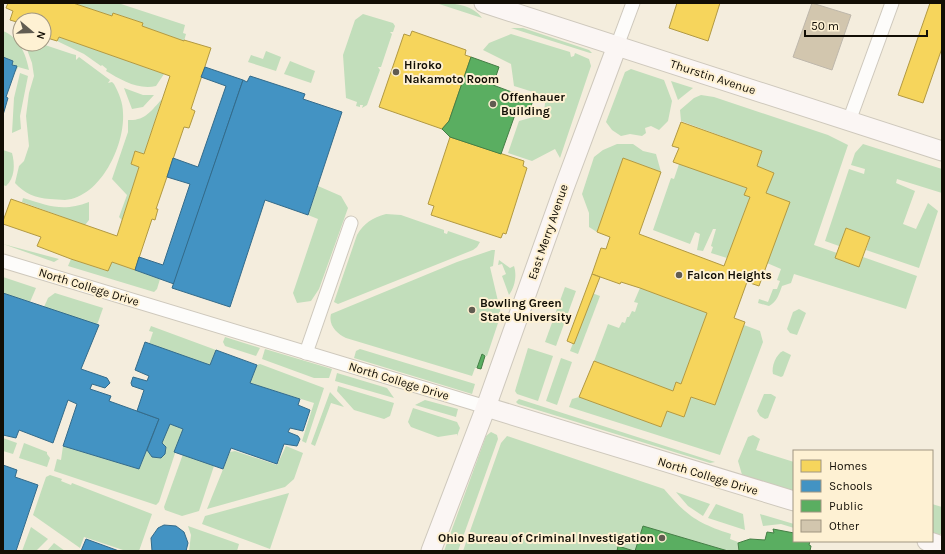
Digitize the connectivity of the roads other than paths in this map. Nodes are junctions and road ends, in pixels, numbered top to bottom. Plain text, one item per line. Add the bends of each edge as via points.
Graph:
1 (484, 3) edge
2 (633, 3) edge
3 (892, 3) edge
4 (617, 46) junction
5 (849, 120) junction
6 (942, 151) edge
7 (351, 223) dead end
8 (3, 261) edge
9 (306, 353) junction
10 (486, 407) junction
11 (793, 501) edge
12 (930, 542) edge
13 (942, 546) edge
14 (431, 551) edge

1 - 4 street, Thurstin Avenue
2 - 4 street, East Merry Avenue
3 - 5 street
4 - 5 street, Thurstin Avenue
4 - 10 street, East Merry Avenue
5 - 6 street, Thurstin Avenue
7 - 9 street
8 - 9 street, North College Drive
9 - 10 street, North College Drive
10 - 11 street, North College Drive
10 - 14 street, East Merry Avenue
12 - 13 street

